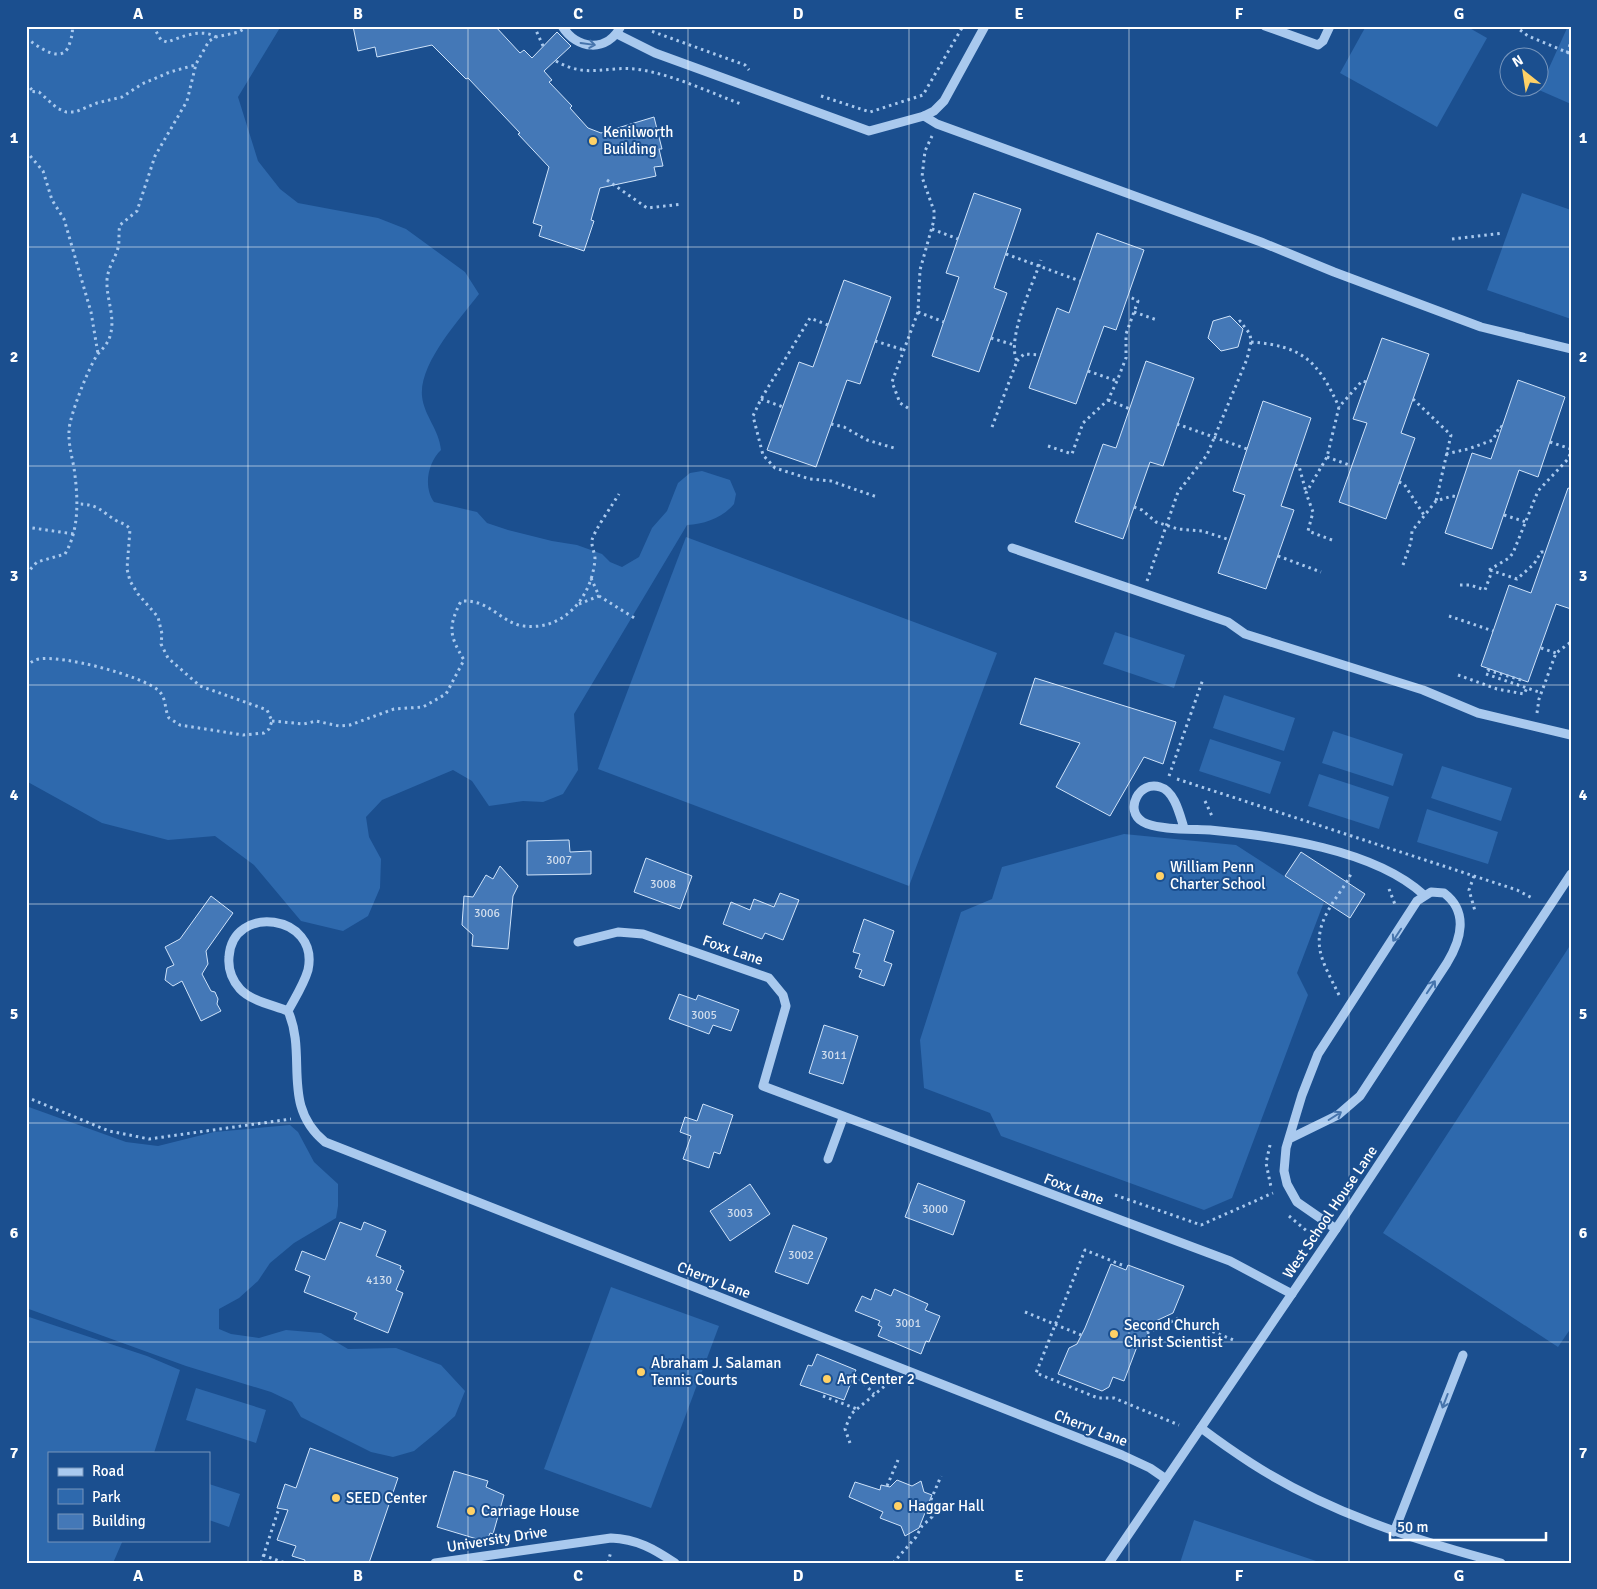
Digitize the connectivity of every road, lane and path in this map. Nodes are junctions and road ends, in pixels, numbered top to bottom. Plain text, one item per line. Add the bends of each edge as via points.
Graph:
1 (72, 26) edge
2 (153, 26) edge
3 (248, 26) edge
4 (534, 26) edge
5 (562, 26) edge
6 (649, 26) edge
7 (963, 26) edge
8 (985, 26) edge
9 (1265, 26) edge
10 (1330, 26) edge
11 (1516, 26) edge
12 (619, 30) edge
13 (216, 36) junction
14 (26, 38) edge
15 (1571, 42) edge
16 (544, 48) dead end
17 (1569, 54) edge
18 (556, 60) dead end
19 (196, 64) junction
20 (752, 72) dead end
21 (26, 83) edge
22 (32, 90) junction
23 (26, 91) edge
24 (818, 94) dead end
25 (741, 104) dead end
26 (924, 116) junction
27 (937, 124) junction
28 (26, 151) edge
29 (607, 180) dead end
30 (682, 204) dead end
31 (932, 229) junction
32 (1503, 233) dead end
33 (958, 238) dead end
34 (1452, 239) dead end
35 (1006, 254) dead end
36 (1041, 260) dead end
37 (1039, 266) junction
38 (1080, 280) dead end
39 (1128, 296) dead end
40 (918, 312) junction
41 (1134, 312) junction
42 (1157, 320) dead end
43 (944, 322) dead end
44 (1237, 323) dead end
45 (828, 325) dead end
46 (991, 338) dead end
47 (875, 341) dead end
48 (1251, 342) junction
49 (1014, 345) junction
50 (1571, 349) edge
51 (904, 350) junction
52 (98, 355) junction
53 (1041, 355) dead end
54 (1017, 362) junction
55 (1088, 371) dead end
56 (1117, 381) junction
57 (1366, 382) dead end
58 (761, 399) junction
59 (1414, 399) dead end
60 (1108, 400) junction
61 (783, 407) dead end
62 (1340, 407) junction
63 (908, 408) dead end
64 (1130, 409) dead end
65 (831, 424) dead end
66 (1177, 424) dead end
67 (1502, 426) dead end
68 (992, 427) dead end
69 (1215, 438) junction
70 (1550, 442) dead end
71 (1048, 446) dead end
72 (894, 448) dead end
73 (1247, 449) dead end
74 (1571, 451) edge
75 (1446, 454) junction
76 (1327, 457) junction
77 (1295, 465) dead end
78 (1352, 466) dead end
79 (1399, 482) dead end
80 (1306, 492) junction
81 (619, 494) dead end
82 (877, 497) dead end
83 (1457, 497) dead end
84 (1436, 501) junction
85 (77, 504) junction
86 (1134, 507) dead end
87 (1424, 515) junction
88 (1504, 515) dead end
89 (1526, 522) junction
90 (1166, 525) junction
91 (26, 527) edge
92 (74, 534) junction
93 (1230, 540) dead end
94 (1332, 540) dead end
95 (1012, 548) dead end
96 (1546, 552) dead end
97 (1278, 556) dead end
98 (1403, 565) dead end
99 (1151, 569) dead end
100 (1492, 571) junction
101 (1321, 572) dead end
102 (26, 574) edge
103 (591, 577) junction
104 (1460, 585) dead end
105 (599, 596) junction
106 (579, 604) junction
107 (1450, 616) dead end
108 (636, 618) dead end
109 (1493, 631) dead end
110 (1571, 642) edge
111 (1540, 648) dead end
112 (1556, 653) junction
113 (26, 667) edge
114 (1458, 675) dead end
115 (1203, 679) dead end
116 (1521, 680) dead end
117 (1527, 688) junction
118 (1542, 693) junction
119 (1539, 699) dead end
120 (272, 721) junction
121 (1571, 735) edge
122 (1169, 776) dead end
123 (1184, 828) junction
124 (1353, 868) dead end
125 (1571, 874) edge
126 (1474, 876) dead end
127 (1424, 895) junction
128 (1476, 914) dead end
129 (578, 942) dead end
130 (1340, 998) dead end
131 (288, 1011) junction
132 (26, 1097) edge
133 (304, 1116) junction
134 (843, 1118) junction
135 (1291, 1138) junction
136 (828, 1160) dead end
137 (1273, 1193) dead end
138 (1115, 1195) dead end
139 (1336, 1229) junction
140 (1122, 1265) dead end
141 (1292, 1294) junction
142 (1026, 1312) dead end
143 (1055, 1324) junction
144 (1148, 1333) dead end
145 (1081, 1335) dead end
146 (1236, 1341) dead end
147 (1462, 1355) dead end
148 (906, 1369) junction
149 (855, 1374) dead end
150 (874, 1394) junction
151 (823, 1396) dead end
152 (857, 1409) junction
153 (1179, 1425) dead end
154 (1201, 1428) junction
155 (850, 1443) dead end
156 (898, 1460) dead end
157 (942, 1476) dead end
158 (1166, 1479) junction
159 (887, 1486) dead end
160 (279, 1508) dead end
161 (926, 1514) dead end
162 (932, 1517) junction
163 (1394, 1532) junction
164 (263, 1555) junction
165 (260, 1563) edge
166 (285, 1563) edge
167 (436, 1563) edge
168 (675, 1563) edge
169 (892, 1563) edge
170 (1109, 1563) edge
171 (1501, 1563) edge

1 - 14 path via 68,50 64,54 54,55
2 - 13 path via 167,42 198,32
3 - 13 path via 239,32
4 - 16 path
5 -> 12 street via 568,36 587,46 604,44
6 - 20 path via 651,31 745,65
7 - 24 path via 923,95 870,112
8 - 26 street via 944,101
9 - 10 street via 1318,45
11 - 17 path via 1528,36
12 - 26 street via 655,53 853,127 869,131
13 - 19 path via 209,41
15 - 17 path
18 - 25 path via 578,71 626,68 656,72
19 - 22 path via 160,76 122,97 75,112 57,108
19 - 52 path via 187,101 155,156 137,211 120,225 119,245 108,268 107,279 112,328 107,344
21 - 22 path
22 - 23 path
26 - 27 street
27 - 31 path via 925,151 922,177 934,211
27 - 50 street via 1261,242 1481,327
28 - 52 path via 43,171 52,200 64,219 91,312
29 - 30 path via 647,208
31 - 33 path
31 - 40 path via 920,270
32 - 34 path
35 - 37 path
36 - 37 path
37 - 38 path
37 - 49 path
39 - 41 path via 1138,300
40 - 43 path
40 - 51 path
41 - 42 path
41 - 56 path via 1126,334 1126,358
44 - 48 path via 1240,321 1246,327
45 - 58 path via 810,318
46 - 49 path
47 - 51 path
48 - 62 path via 1282,346 1311,361 1321,372
48 - 69 path
49 - 54 path
51 - 63 path via 892,382 900,403
52 - 85 path via 70,423 68,446 74,467
53 - 54 path via 1024,354
54 - 68 path
55 - 56 path
56 - 60 path
57 - 62 path via 1362,381
58 - 61 path
58 - 82 path via 753,416 754,426 763,455 775,468 831,481
59 - 75 path via 1451,435
60 - 64 path
60 - 71 path via 1083,423 1072,454
62 - 76 path
65 - 72 path
66 - 69 path
67 - 75 path via 1493,440
69 - 73 path
69 - 90 path via 1202,464 1178,492
70 - 74 path
74 - 89 path via 1568,459 1538,491
75 - 84 path
76 - 78 path
76 - 80 path
77 - 80 path via 1299,466
79 - 87 path via 1404,484
80 - 94 path via 1313,512 1308,531
81 - 103 path via 592,540 595,558
83 - 84 path
84 - 87 path
85 - 92 path
85 - 120 path via 99,507 130,529 127,569 130,581 158,618 161,644 168,658 200,686 259,706 267,710
86 - 90 path
87 - 98 path via 1412,531
88 - 89 path
89 - 100 path via 1513,553
90 - 93 path via 1202,530
90 - 99 path
91 - 92 path
92 - 102 path via 66,554 38,562
95 - 121 street via 1228,622 1245,634 1423,690 1478,713
96 - 100 path via 1541,552 1534,564 1517,579
97 - 101 path
100 - 104 path via 1485,590 1470,584
103 - 105 path
103 - 106 path
105 - 106 path
105 - 108 path
106 - 120 path via 558,621 534,627 521,626 482,603 462,601 451,631 464,660 446,694 423,707 394,709 350,725
107 - 109 path
110 - 112 path
111 - 112 path
112 - 118 path
113 - 120 path via 39,659 61,659 92,664 130,678 156,689 165,700 169,718 180,725 243,735 264,733
114 - 117 path via 1509,692 1524,694
115 - 122 path
116 - 117 path via 1488,670 1486,674
117 - 118 path
118 - 119 path
123 - 123 street via 1140,820 1134,810 1136,797 1146,787 1165,789 1173,799
123 - 127 street via 1304,842 1391,872
124 - 130 path via 1326,916 1318,945
125 - 139 street, West School House Lane
126 - 128 path via 1469,890
127 -> 135 street via 1318,1054 1302,1095
135 -> 127 street via 1338,1115 1360,1096 1454,952 1461,932 1454,903 1444,893
129 - 134 street, Foxx Lane via 618,932 643,934 769,978 783,995 786,1006 763,1086
131 - 131 street via 307,971 309,961 303,940 285,924 270,921 254,924 234,940 229,951 230,971 234,981 248,995
131 - 133 street, Cherry Lane via 294,1028 297,1092
132 - 133 path via 109,1131 149,1139
133 - 148 street, Cherry Lane via 317,1136 335,1147
134 - 136 street
134 - 141 street, Foxx Lane via 1230,1261
135 - 139 street via 1284,1165 1292,1193 1303,1208
137 - 138 path via 1201,1225
139 - 141 street, West School House Lane
140 - 143 path via 1085,1250
141 - 154 street, West School House Lane
142 - 143 path
143 - 145 path
143 - 153 path via 1036,1373 1098,1398 1114,1398
144 - 146 path via 1179,1318
147 -> 163 street
148 - 150 path
148 - 158 street, Cherry Lane via 1122,1455
149 - 150 path
150 - 152 path
151 - 152 path
152 - 155 path via 851,1414 845,1429
154 - 158 street, West School House Lane
154 - 163 street via 1289,1485
156 - 159 path
157 - 162 path via 930,1502
158 - 170 street, West School House Lane
160 - 164 path
161 - 162 path
162 - 169 path
163 - 171 street
164 - 165 path
164 - 166 path
167 - 168 street, University Drive via 611,1538 630,1539 648,1545

